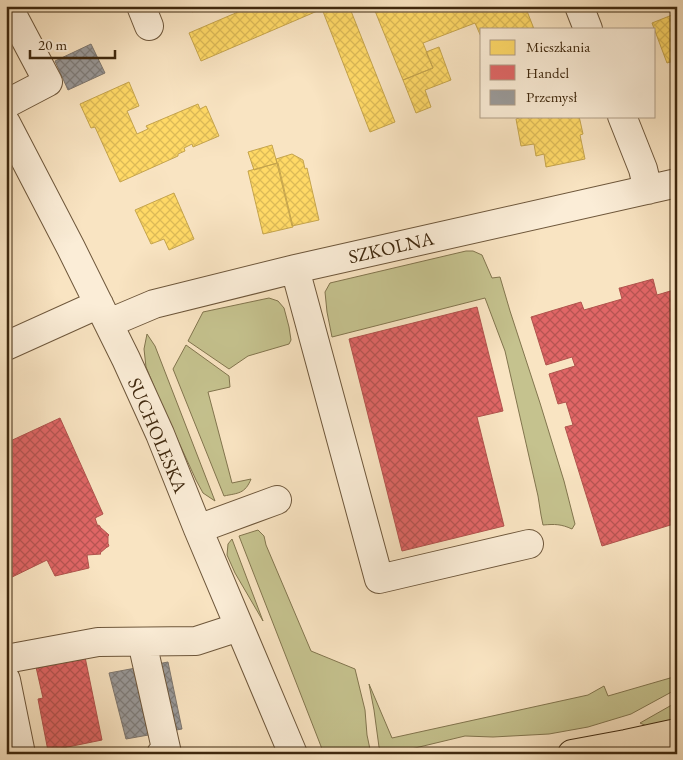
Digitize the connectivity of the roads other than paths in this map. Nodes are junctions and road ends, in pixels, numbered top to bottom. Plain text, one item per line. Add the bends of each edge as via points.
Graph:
1 (579, 6) edge
2 (6, 13) edge
3 (588, 28) edge
4 (6, 104) edge
5 (623, 118) edge
6 (6, 123) edge
7 (677, 183) edge
8 (648, 190) junction
9 (295, 269) junction
10 (104, 314) junction
11 (6, 346) edge
12 (277, 500) dead end
13 (198, 529) junction
14 (529, 544) dead end
15 (239, 627) junction
16 (142, 642) junction
17 (6, 659) edge
18 (6, 680) edge
19 (677, 733) edge
20 (21, 754) edge
21 (161, 754) edge
22 (293, 754) edge
23 (572, 754) edge

1 - 3 street
2 - 4 street via 12,14 48,82
5 - 8 street
6 - 10 street, SUCHOLESKA
7 - 8 street, SZKOLNA
8 - 9 street, SZKOLNA
9 - 10 street, SZKOLNA
9 - 14 street via 378,579
10 - 11 street, SZKOLNA
10 - 13 street, SUCHOLESKA via 160,434
12 - 13 street
13 - 15 street, SUCHOLESKA
15 - 16 street via 196,641
15 - 22 street, SUCHOLESKA
16 - 17 street via 98,642
16 - 21 street via 167,753
18 - 20 street
19 - 23 main road

